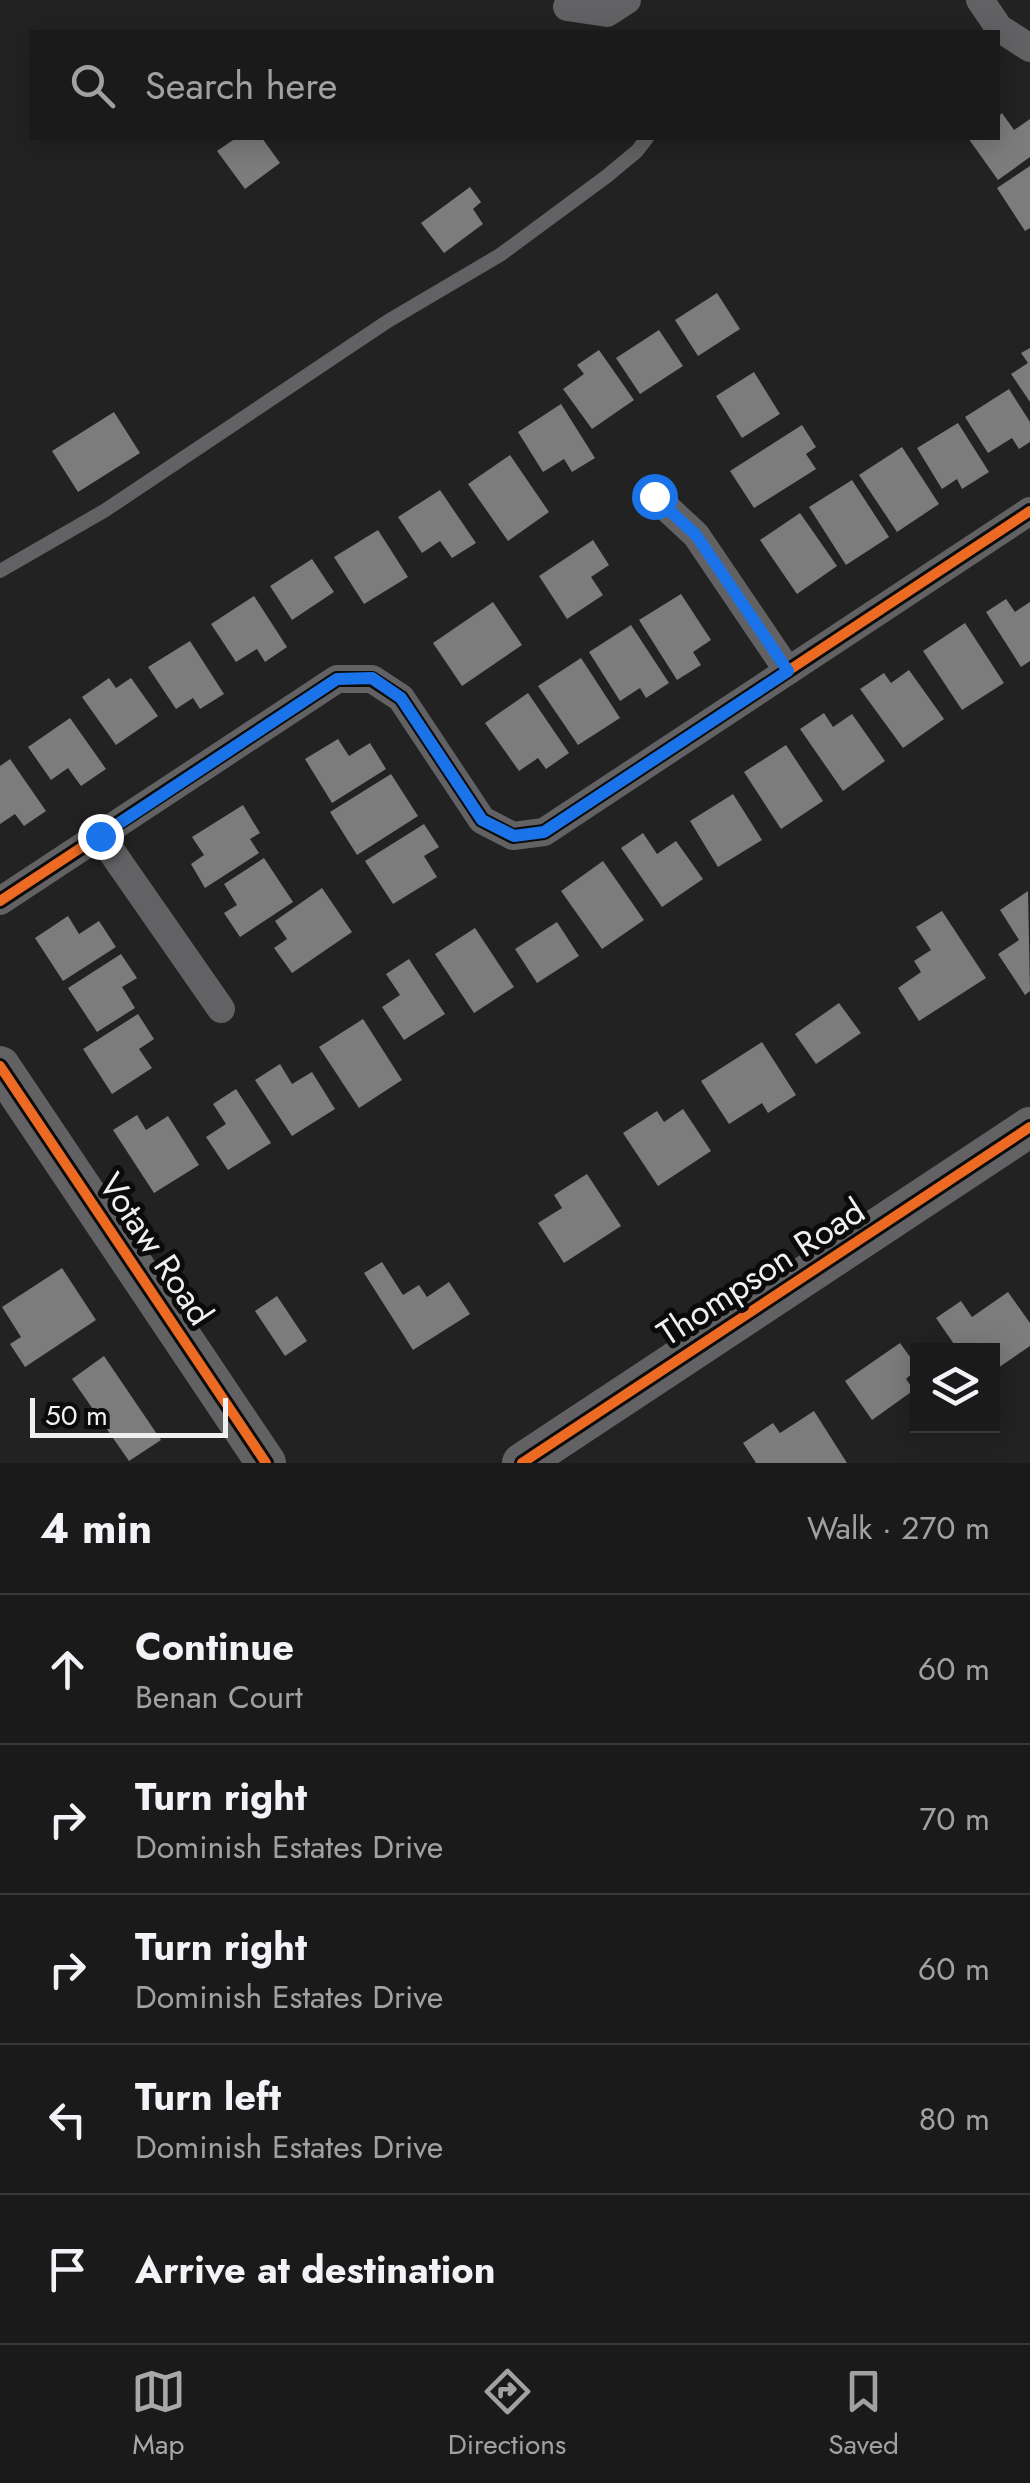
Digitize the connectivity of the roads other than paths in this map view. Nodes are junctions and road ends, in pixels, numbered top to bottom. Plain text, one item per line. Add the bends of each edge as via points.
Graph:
1 (627, 0) edge
2 (980, 0) edge
3 (567, 7) dead end
4 (1030, 48) edge
5 (645, 140) edge
6 (654, 496) dead end
7 (1030, 511) edge
8 (0, 571) edge
9 (788, 671) junction
10 (100, 836) junction
11 (0, 901) edge
12 (221, 1009) dead end
13 (0, 1066) edge
14 (1030, 1126) edge
15 (266, 1463) edge
16 (522, 1463) edge

1 - 3 street via 607,13
2 - 4 street via 999,28
5 - 8 lane via 608,176 500,255
6 - 9 street via 696,535
7 - 9 street
9 - 10 street via 544,832 514,836 482,820 401,698 372,678 337,679
10 - 11 street
10 - 12 street
13 - 15 street, Votaw Road
14 - 16 street, Thompson Road

